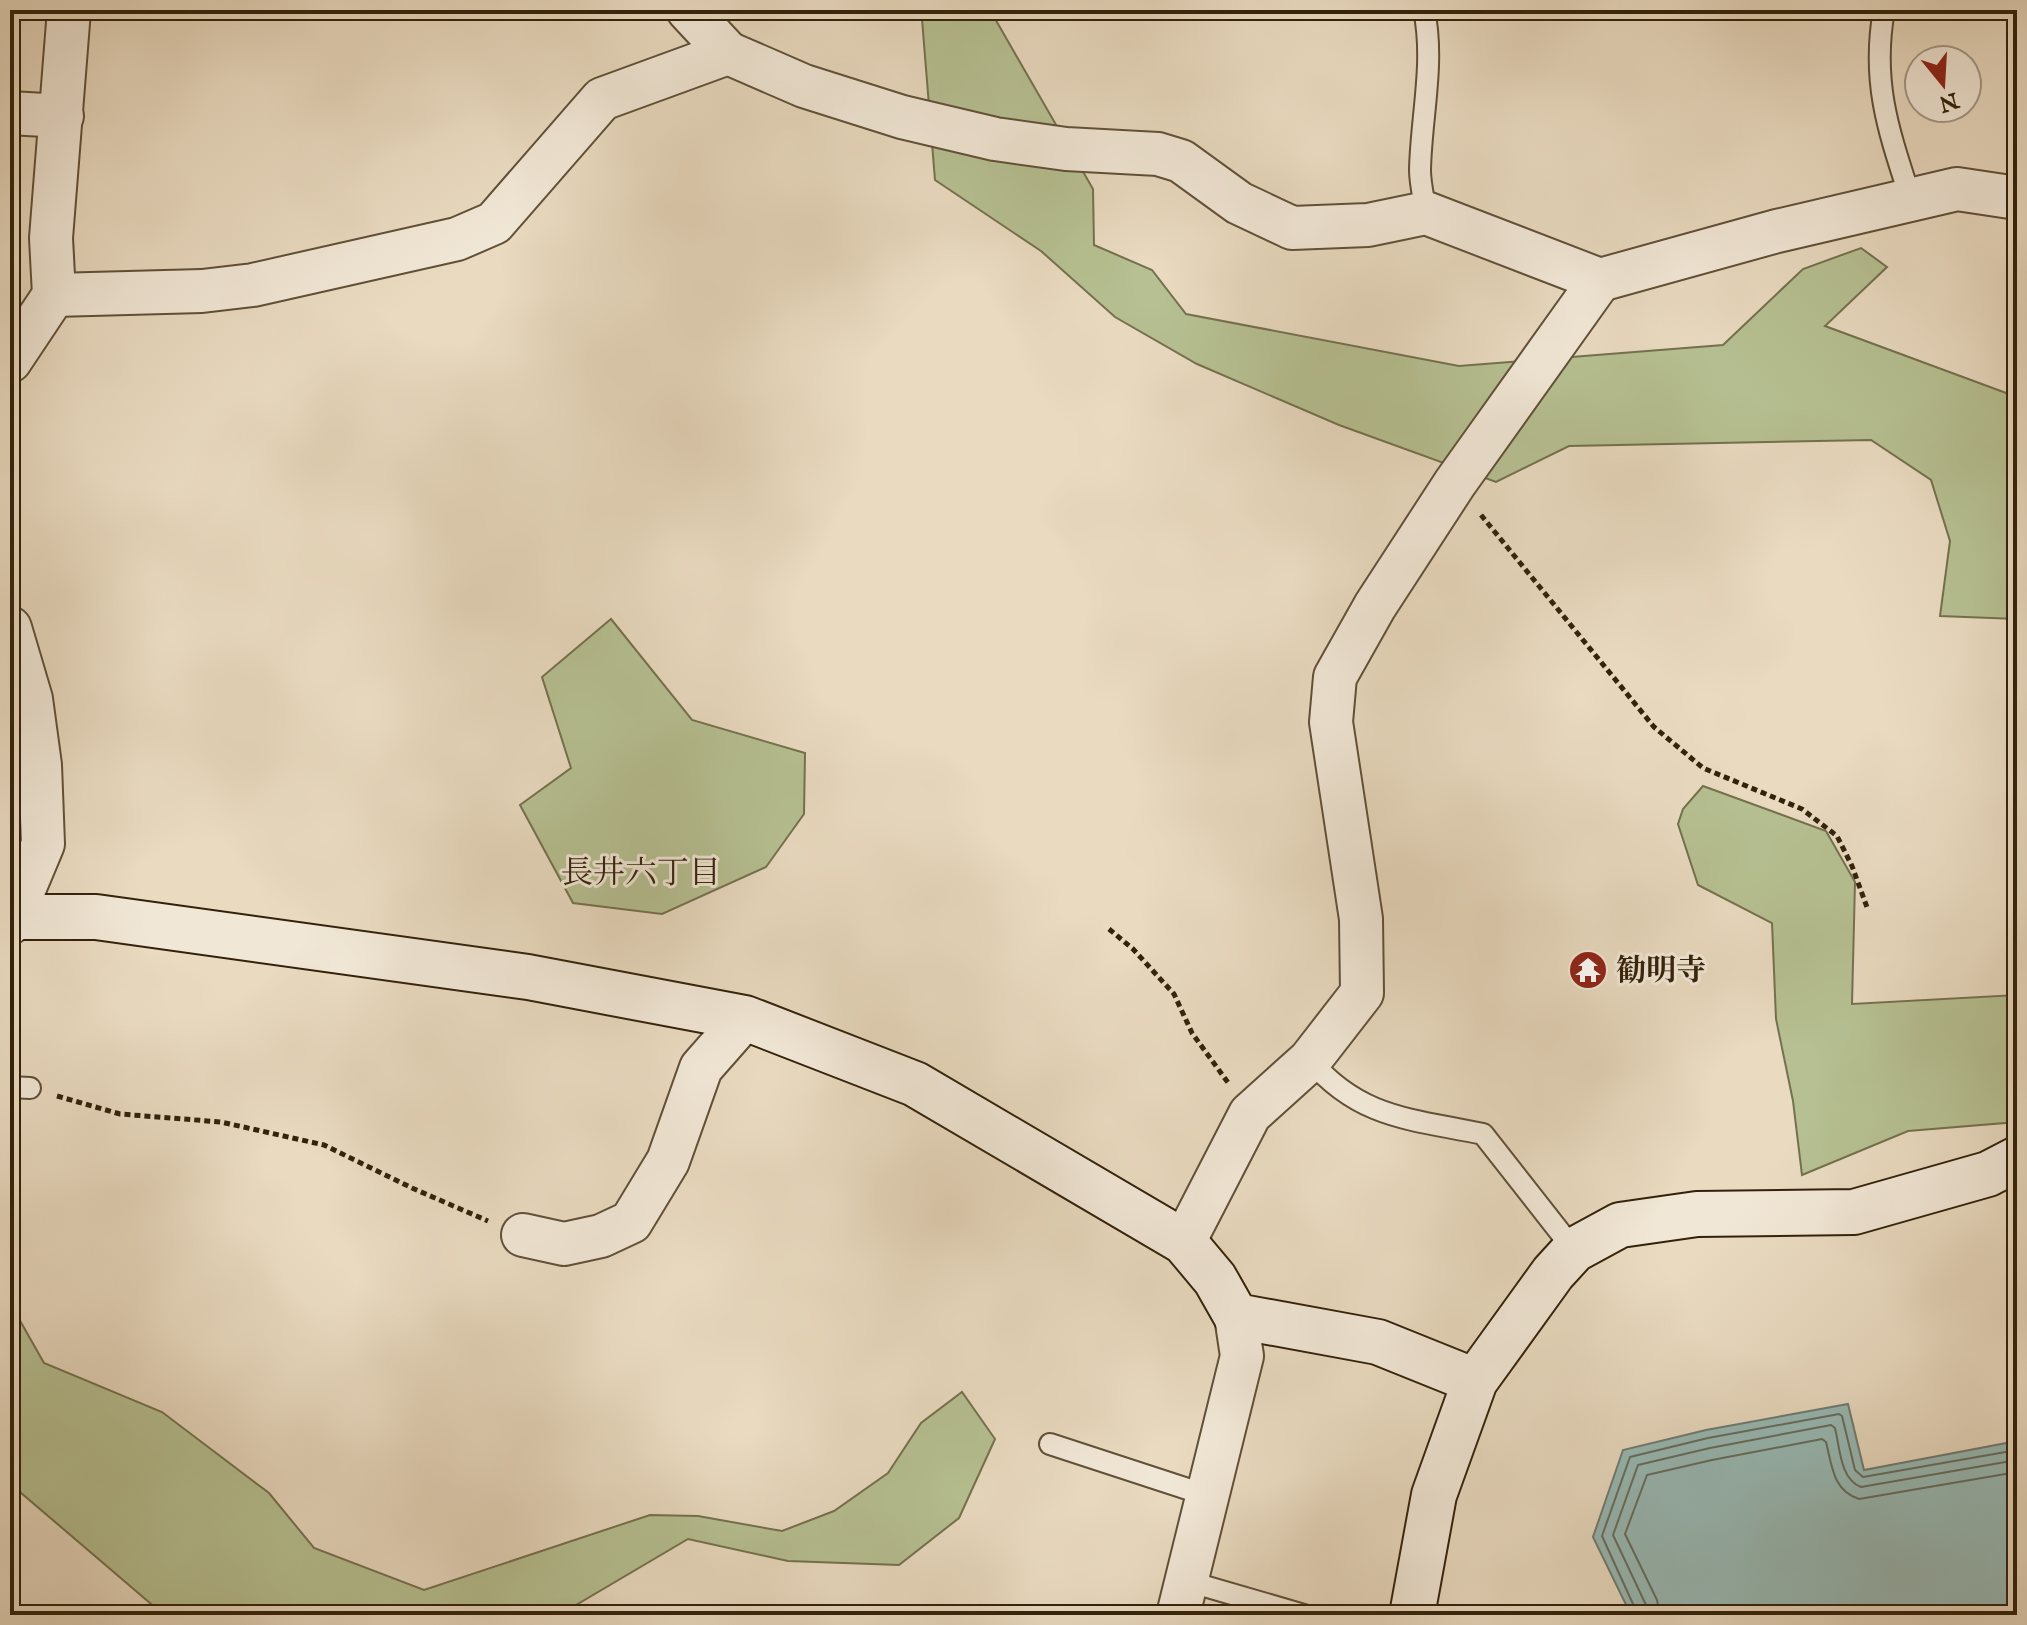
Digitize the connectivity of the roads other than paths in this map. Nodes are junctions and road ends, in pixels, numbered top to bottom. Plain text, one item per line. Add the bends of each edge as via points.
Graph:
1 (69, 10) edge
2 (688, 10) edge
3 (1424, 10) edge
4 (1884, 10) edge
5 (728, 53) junction
6 (10, 113) edge
7 (62, 116) junction
8 (2017, 198) edge
9 (1911, 200) junction
10 (1426, 213) junction
11 (1600, 280) junction
12 (54, 295) junction
13 (10, 361) edge
14 (10, 628) edge
15 (20, 698) edge
16 (12, 919) edge
17 (745, 1018) junction
18 (1310, 1060) junction
19 (2017, 1159) edge
20 (523, 1235) road end
21 (1184, 1242) junction
22 (1574, 1250) junction
23 (1236, 1316) junction
24 (1475, 1381) junction
25 (1050, 1444) dead end
26 (1209, 1496) junction
27 (1182, 1598) edge
28 (1304, 1615) edge
29 (1412, 1615) edge

1 - 7 street
2 - 5 street
3 - 10 lane via 1427,95 1420,172
4 - 9 lane via 1878,45 1885,119
5 - 10 street via 804,86 902,117 995,139 1158,154 1181,161 1239,203 1292,228 1368,225
5 - 12 street via 602,99 494,223 457,239 253,285
6 - 7 street
7 - 12 street via 51,238
8 - 9 street via 1957,189
9 - 11 street
10 - 11 street
11 - 18 street via 1455,483 1335,677 1331,722 1361,919 1362,993
12 - 13 street
14 - 15 street
15 - 16 street via 40,765 43,844
16 - 17 street via 96,917 528,977
17 - 20 street via 701,1068 668,1161 631,1222 564,1244
17 - 21 street via 915,1084
18 - 21 street via 1250,1114
18 - 22 lane via 1326,1079 1383,1114 1483,1134
19 - 22 street via 1988,1174 1854,1212 1697,1214 1620,1225
21 - 23 street via 1215,1279
22 - 24 street
23 - 24 street via 1378,1342
23 - 26 street via 1242,1356
24 - 29 street via 1434,1495
25 - 26 lane
26 - 27 street
27 - 28 lane

